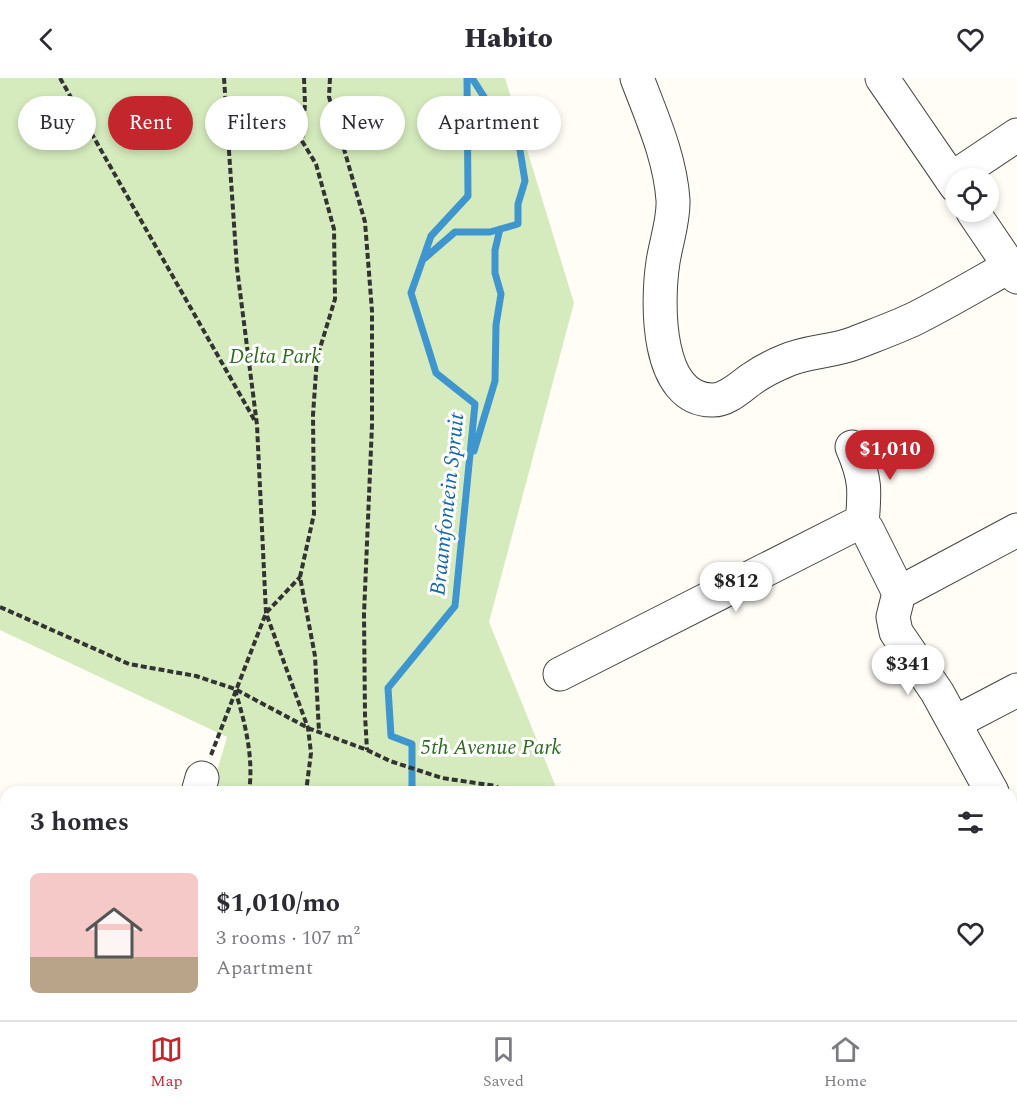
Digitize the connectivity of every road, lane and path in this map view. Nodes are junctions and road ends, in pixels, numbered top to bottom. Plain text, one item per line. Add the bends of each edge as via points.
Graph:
1 (60, 78) edge
2 (224, 78) edge
3 (304, 78) edge
4 (330, 78) edge
5 (637, 78) edge
6 (882, 78) edge
7 (1017, 135) edge
8 (973, 168) edge
9 (945, 171) edge
10 (980, 222) edge
11 (1013, 272) edge
12 (257, 425) junction
13 (852, 447) dead end
14 (862, 524) junction
15 (1017, 530) edge
16 (300, 577) junction
17 (899, 593) junction
18 (0, 607) edge
19 (266, 612) junction
20 (560, 674) dead end
21 (235, 689) junction
22 (1017, 690) edge
23 (954, 723) junction
24 (308, 728) junction
25 (319, 732) junction
26 (368, 750) junction
27 (200, 785) edge
28 (250, 786) edge
29 (307, 786) edge
30 (496, 786) edge
31 (989, 786) edge

1 - 12 path
2 - 12 path via 237,268
3 - 16 path via 302,141 316,164 334,229 335,299 317,358 314,514
4 - 26 path via 329,97 365,222 372,311 372,425 364,614
5 - 11 street via 666,157 672,193 661,286 664,345 673,374 692,394 722,398 785,361 852,344
6 - 9 street
7 - 8 street
10 - 11 street
12 - 19 path
13 - 14 street via 865,488
14 - 17 street
14 - 20 street via 855,524
15 - 17 street
16 - 19 path
16 - 25 path via 315,656
17 - 23 street via 894,629
18 - 21 path via 129,664 196,676
19 - 21 path
19 - 24 path
21 - 24 path
21 - 27 path
21 - 28 path via 245,721
22 - 23 street
23 - 31 street
24 - 25 path
24 - 29 path
25 - 26 path
26 - 30 path via 442,778

